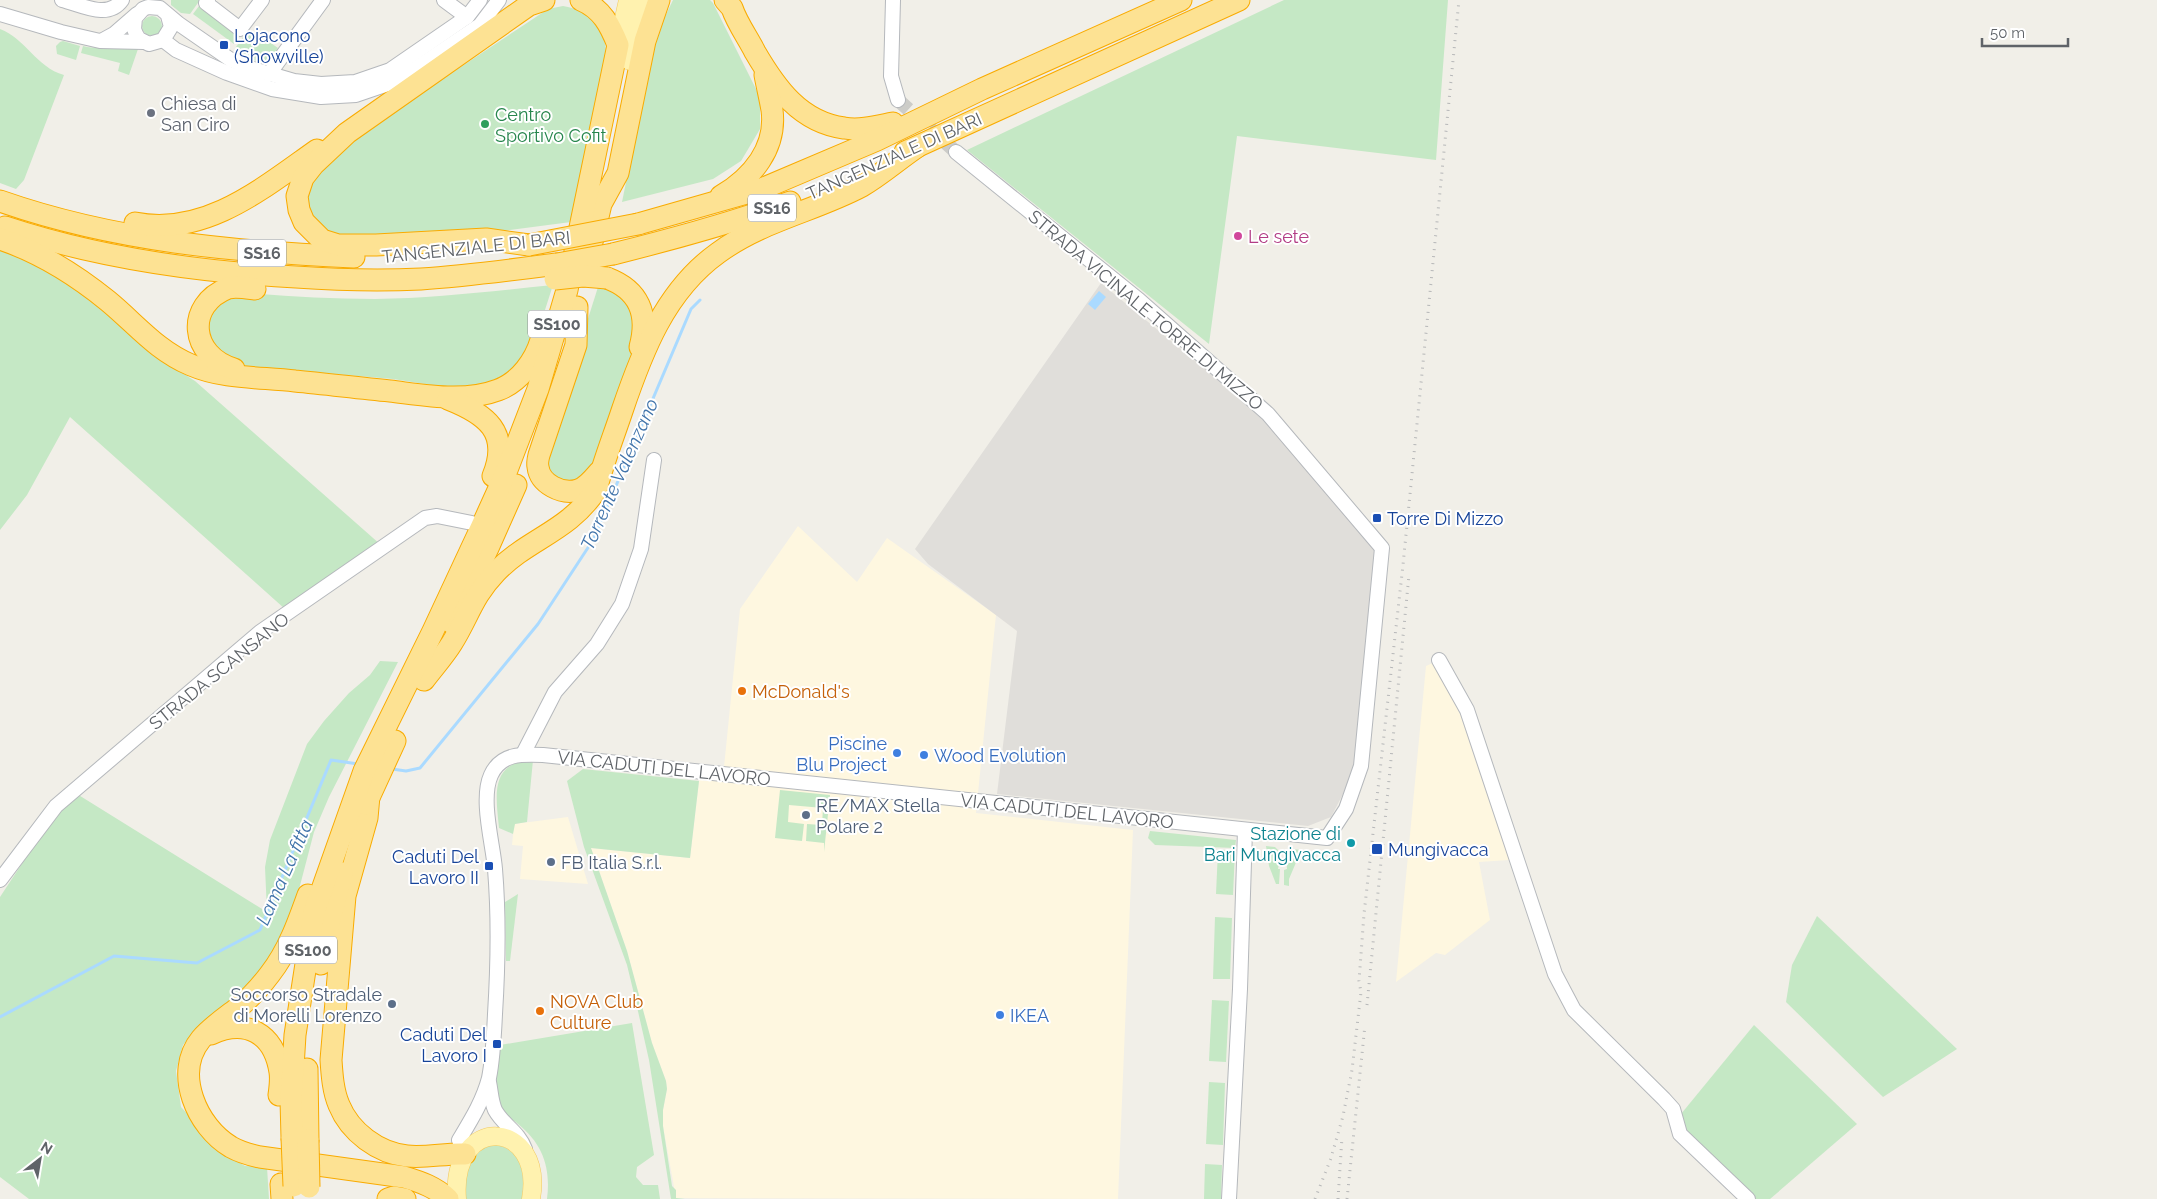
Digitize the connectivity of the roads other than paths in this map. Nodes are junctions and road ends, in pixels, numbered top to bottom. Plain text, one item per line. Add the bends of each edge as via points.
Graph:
1 (62, 0) edge
2 (122, 0) edge
3 (143, 0) edge
4 (208, 0) edge
5 (262, 0) edge
6 (323, 0) edge
7 (444, 0) edge
8 (480, 0) edge
9 (499, 0) edge
10 (581, 0) edge
11 (628, 0) edge
12 (643, 0) edge
13 (659, 0) edge
14 (892, 0) edge
15 (1181, 0) edge
16 (1239, 0) edge
17 (536, 2) edge
18 (730, 5) edge
19 (162, 8) edge
20 (0, 14) edge
21 (138, 14) junction
22 (467, 17) junction
23 (163, 40) junction
24 (100, 41) junction
25 (144, 42) junction
26 (618, 45) junction
27 (761, 63) junction
28 (270, 74) junction
29 (898, 100) tunnel mouth
30 (934, 113) junction
31 (348, 133) junction
32 (917, 147) junction
33 (956, 152) tunnel mouth
34 (0, 188) edge
35 (0, 201) edge
36 (601, 204) junction
37 (700, 208) junction
38 (0, 226) edge
39 (0, 239) edge
40 (529, 245) junction
41 (357, 281) junction
42 (564, 285) junction
43 (634, 376) junction
44 (261, 377) junction
45 (441, 396) junction
46 (654, 460) dead end
47 (601, 470) junction
48 (472, 522) junction
49 (1382, 548) joint
50 (452, 589) junction
51 (1438, 660) dead end
52 (424, 680) junction
53 (523, 754) junction
54 (368, 785) junction
55 (1245, 830) junction
56 (0, 880) edge
57 (202, 1038) junction
58 (489, 1077) junction
59 (293, 1138) junction
60 (457, 1149) junction
61 (526, 1154) junction
62 (404, 1177) junction
63 (295, 1192) edge
64 (388, 1199) edge
65 (405, 1199) edge
66 (448, 1199) edge
67 (457, 1199) edge
68 (530, 1199) edge
69 (1229, 1199) edge
70 (1748, 1199) edge

1 - 2 street via 108,11
3 - 21 street
4 - 5 street via 206,3 240,29
6 - 28 street
7 - 22 street
8 - 22 street
9 - 23 street via 480,25 427,61 396,81 356,95 314,96 272,89 193,58
10 - 26 highway via 607,20
11 - 26 main road, SS100
12 - 36 main road, SS100
13 - 36 highway, SS100 via 645,41 618,173
14 - 29 street via 891,76
15 - 30 highway, TANGENZIALE DI BARI / SS16
16 - 32 highway, TANGENZIALE DI BARI / SS16
17 - 31 highway
18 - 27 highway
19 - 21 street via 148,7
19 - 23 street via 171,26
19 - 28 street via 231,60
20 - 24 street
21 - 24 street
21 - 25 street via 134,29
22 - 28 street via 390,70 355,82 321,84
23 - 25 street via 154,44
24 - 25 street
26 - 42 highway, SS100
27 - 30 highway via 794,106 810,117 845,129 893,124
27 - 37 highway via 772,111 770,141 753,171 729,191
30 - 37 highway, TANGENZIALE DI BARI / SS16 via 764,188
31 - 34 highway via 317,150 238,204 212,216 182,223 140,224 94,215
31 - 40 highway via 314,164 303,178 297,196 304,222 322,240 338,244 376,245 486,239
32 - 42 highway, TANGENZIALE DI BARI / SS16, bridge via 823,189 756,214 613,254
32 - 43 highway via 862,186 780,220 718,252 695,272 663,312
33 - 49 street, STRADA VICINALE TORRE DI MIZZO via 1139,300 1268,414
35 - 40 highway, TANGENZIALE DI BARI / SS16 via 66,220 162,241 279,254 366,258
36 - 42 highway, SS100
37 - 40 highway, TANGENZIALE DI BARI / SS16, bridge via 638,224
38 - 41 highway, TANGENZIALE DI BARI / SS16 via 142,261 227,274
39 - 44 highway via 57,265 87,285 168,354 224,375
41 - 42 highway, TANGENZIALE DI BARI / SS16 via 477,275
41 - 44 highway via 329,292 230,287 216,294 200,318 198,332 202,346 211,358 225,366
42 - 43 highway, bridge via 583,276 606,278 621,283 632,293 640,304 644,319 644,334
42 - 45 highway via 528,368 500,390 478,395
42 - 47 highway via 576,345 538,466 541,476 551,486 563,491 587,485
42 - 50 highway, SS100 via 538,389 497,492
42 - 52 highway, SS100 via 538,430 504,514
43 - 47 highway
44 - 45 highway
45 - 48 highway via 484,417 494,430 498,444 499,462
46 - 53 street via 641,549 622,604 597,644 555,692
47 - 52 highway via 596,490 576,516 522,549 479,590 452,643
48 - 50 highway
48 - 56 street, STRADA SCANSANO via 437,516 425,518 260,632 56,806
49 - 55 street, VIA CADUTI DEL LAVORO via 1361,766 1346,809 1327,838
50 - 54 highway, SS100 via 399,698
51 - 70 street via 1467,710 1555,974 1567,1001 1673,1109 1680,1134
52 - 54 highway, SS100
53 - 55 street, VIA CADUTI DEL LAVORO
53 - 58 street, VIA CADUTI DEL LAVORO via 509,756 498,764 490,776 488,789 498,938
54 - 57 highway, SS100 via 347,794 330,823 300,918 271,974
54 - 59 highway, SS100 via 324,942 309,1041 306,1086
54 - 60 highway, SS100 via 367,818 345,896 331,1060 333,1084 347,1120 358,1134 374,1145 405,1156 422,1157
55 - 69 street
57 - 59 highway, SS100 via 225,1027 244,1027 259,1034 272,1046
57 - 62 highway, SS100 via 193,1052 188,1071 190,1088 204,1121 231,1147 260,1157
58 - 60 street via 478,1108
58 - 61 street via 495,1110 522,1143
59 - 63 highway, SS100
59 - 63 highway, SS100, bridge
60 - 61 main road via 497,1136 518,1145
60 - 62 highway, SS100 via 437,1171
60 - 67 main road
61 - 68 main road via 533,1184
62 - 66 highway, SS100 via 427,1184
64 - 65 highway

